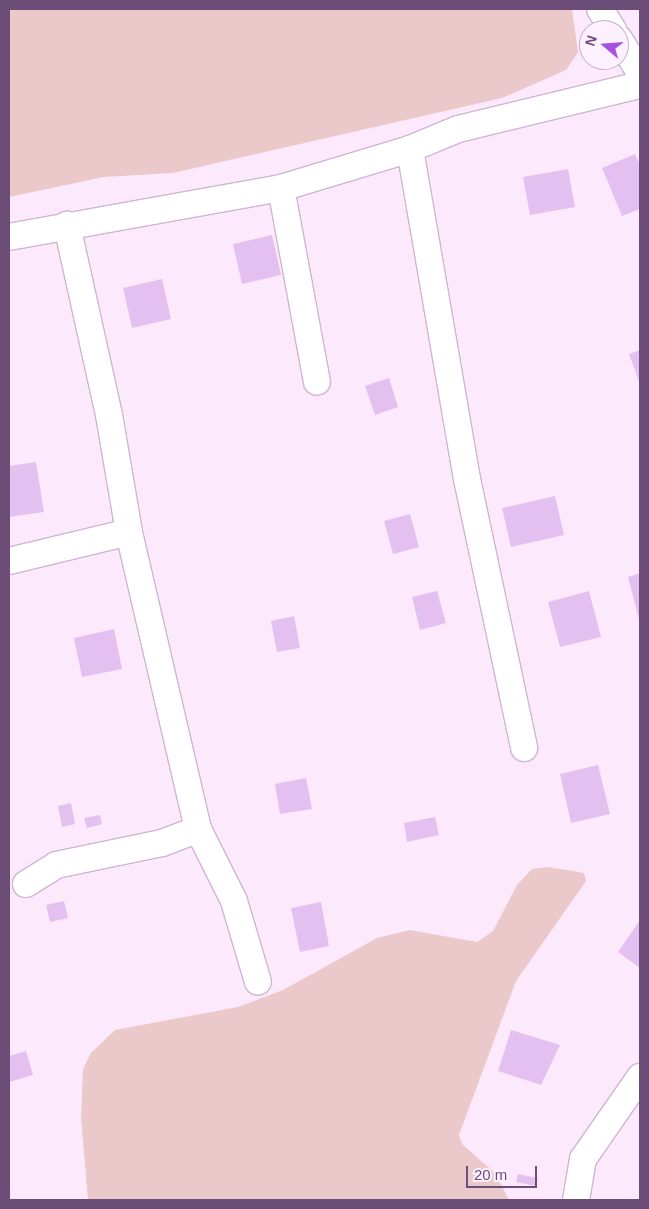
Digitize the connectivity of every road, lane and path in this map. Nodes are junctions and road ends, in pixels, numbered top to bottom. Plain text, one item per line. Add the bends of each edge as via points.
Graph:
1 (600, 9) edge
2 (607, 20) edge
3 (629, 55) edge
4 (640, 72) edge
5 (640, 85) edge
6 (410, 149) junction
7 (281, 188) junction
8 (66, 225) junction
9 (9, 237) edge
10 (317, 382) dead end
11 (129, 532) junction
12 (9, 561) edge
13 (524, 748) dead end
14 (198, 829) junction
15 (26, 884) dead end
16 (258, 982) dead end
17 (640, 1077) edge
18 (576, 1200) edge

1 - 2 street
3 - 4 street
5 - 6 street via 458,129
6 - 7 street
6 - 13 street via 465,470
7 - 8 street
7 - 10 street
8 - 9 street
8 - 11 street via 101,377
11 - 12 street
11 - 14 street
14 - 15 street via 162,843 56,865
14 - 16 street via 234,901
17 - 18 street via 583,1159

